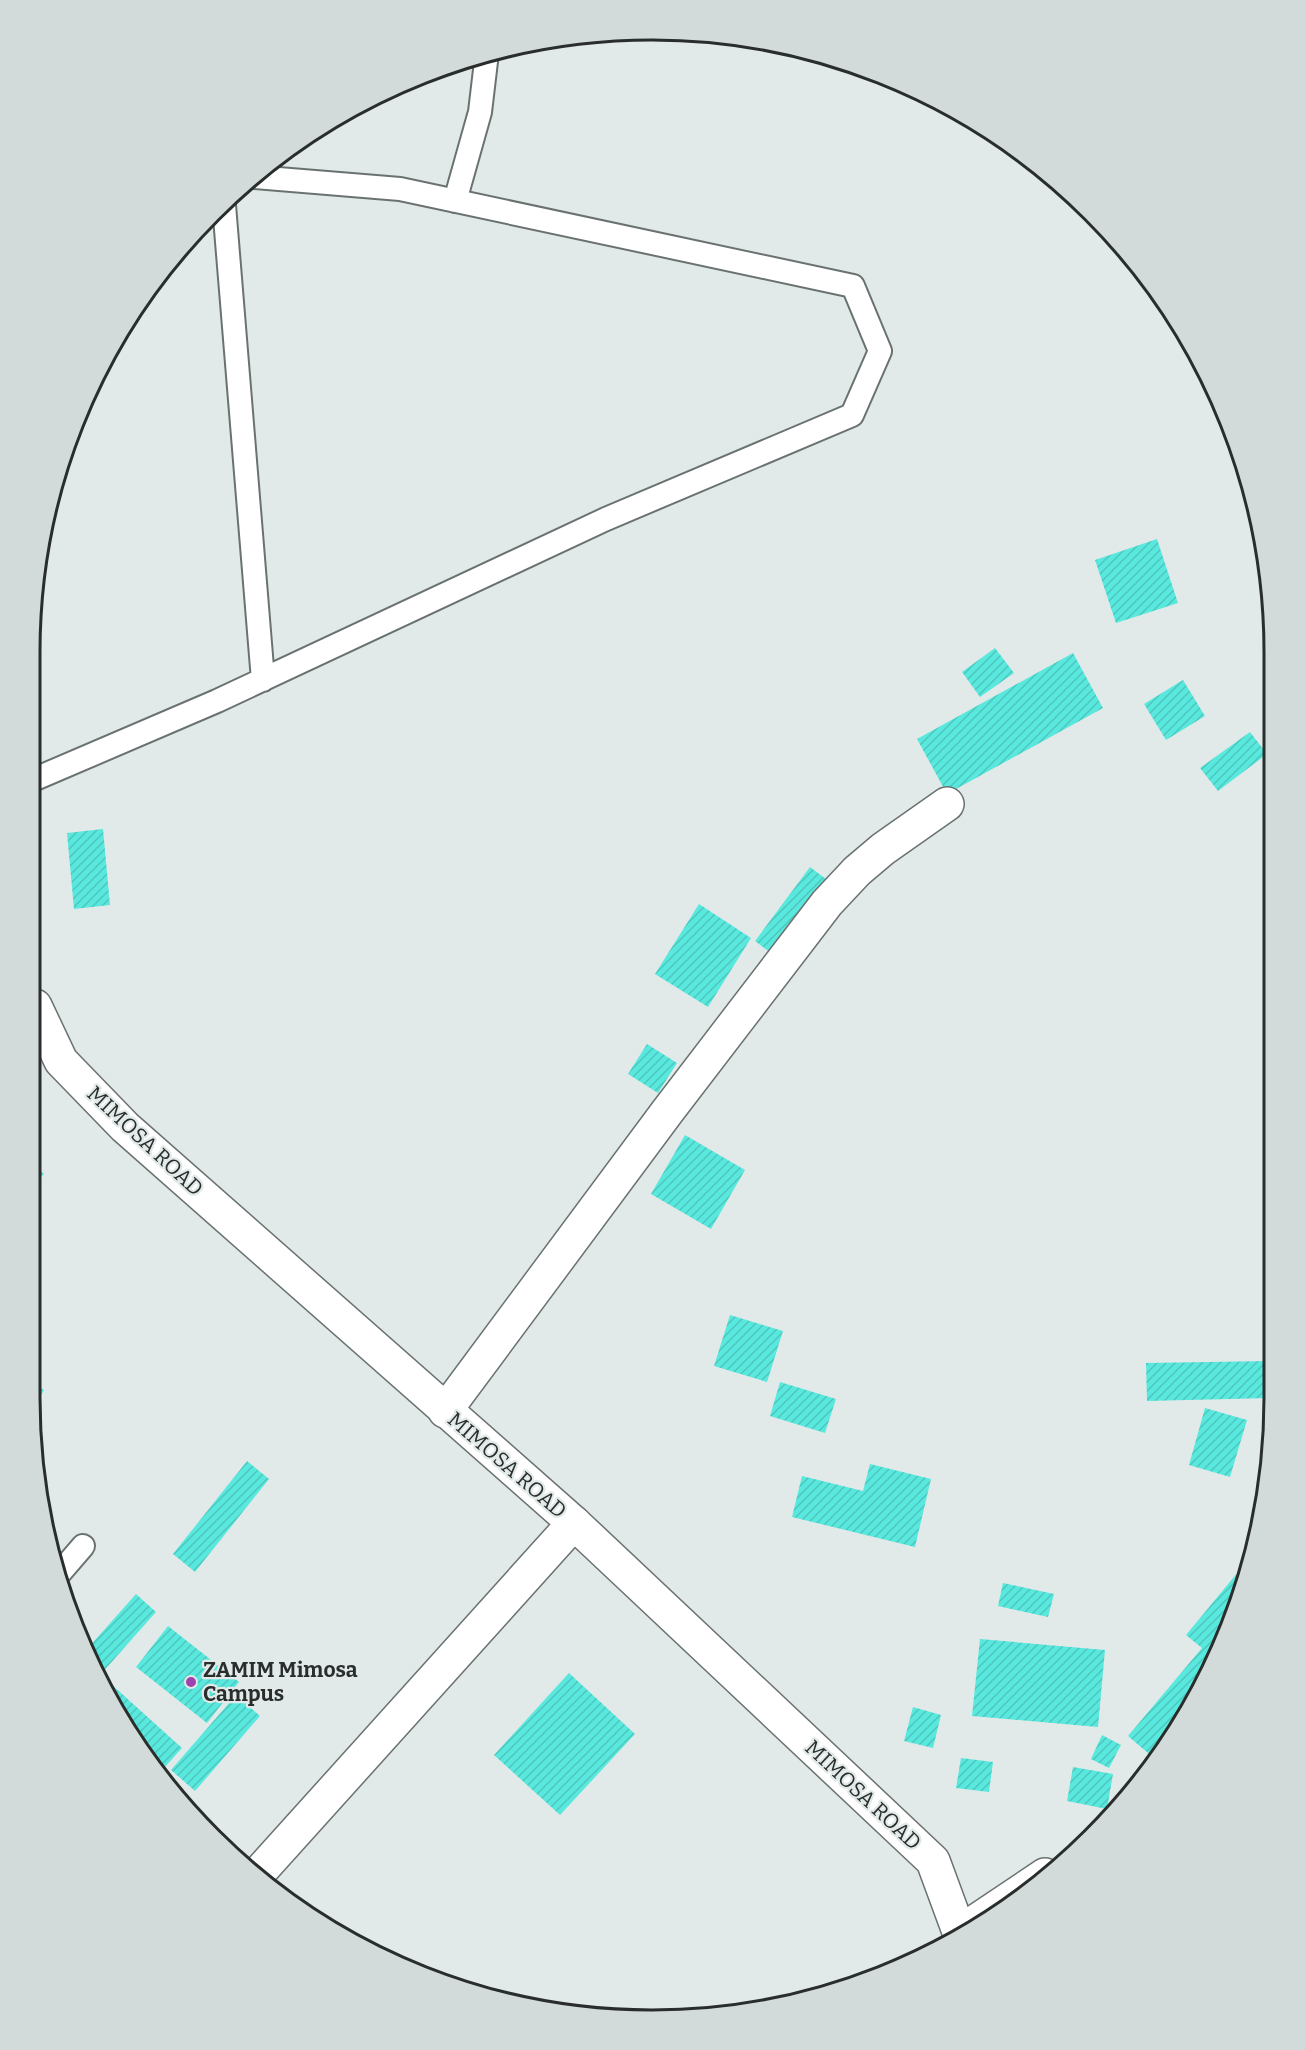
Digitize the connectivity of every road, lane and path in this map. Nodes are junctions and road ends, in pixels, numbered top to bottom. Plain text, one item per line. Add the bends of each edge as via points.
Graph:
1 (486, 64) edge
2 (266, 178) edge
3 (455, 201) junction
4 (225, 215) edge
5 (263, 680) junction
6 (40, 777) edge
7 (947, 804) dead end
8 (40, 1017) edge
9 (445, 1411) junction
10 (574, 1523) junction
11 (83, 1546) dead end
12 (65, 1567) edge
13 (262, 1869) edge
14 (958, 1928) edge

1 - 3 lane via 480,112
2 - 3 lane via 400,189
3 - 5 lane via 853,286 880,351 852,415 606,519
4 - 5 lane
5 - 6 lane
7 - 9 street via 883,849 828,903
8 - 9 street, MIMOSA ROAD via 61,1061 125,1127
9 - 10 street, MIMOSA ROAD
10 - 13 street
10 - 14 street, MIMOSA ROAD via 933,1861
11 - 12 lane

